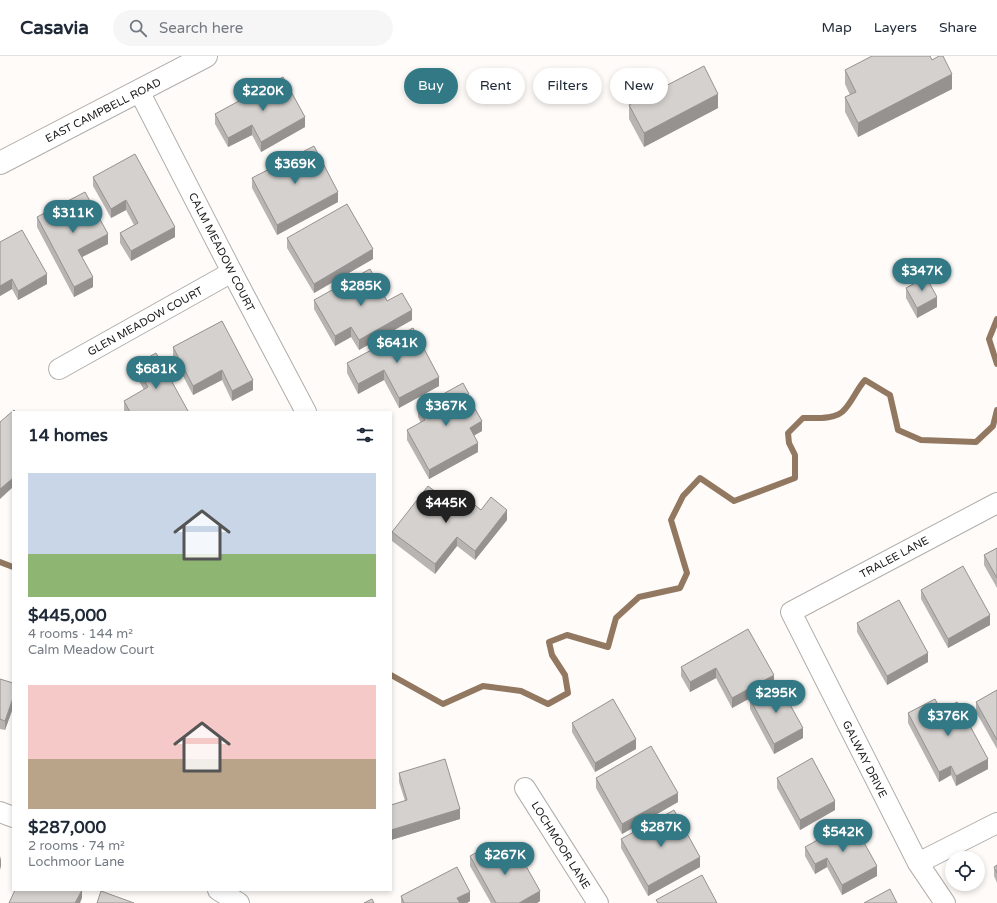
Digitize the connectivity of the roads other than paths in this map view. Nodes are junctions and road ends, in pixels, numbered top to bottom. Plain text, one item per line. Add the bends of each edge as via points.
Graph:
1 (206, 56) edge
2 (139, 91) junction
3 (0, 163) edge
4 (232, 272) junction
5 (59, 369) dead end
6 (305, 411) edge
7 (997, 503) edge
8 (791, 612) joint
9 (525, 788) dead end
10 (0, 812) edge
11 (12, 817) edge
12 (997, 822) edge
13 (918, 863) junction
14 (220, 891) edge
15 (239, 903) edge
16 (598, 903) edge
17 (945, 903) edge

1 - 2 main road, EAST CAMPBELL ROAD
2 - 3 main road, EAST CAMPBELL ROAD
2 - 4 street, CALM MEADOW COURT
4 - 5 street, GLEN MEADOW COURT
4 - 6 street, CALM MEADOW COURT
7 - 8 street, TRALEE LANE
8 - 13 street, GALWAY DRIVE
9 - 16 street, LOCHMOOR LANE
10 - 11 street
12 - 13 street
13 - 17 street, GALWAY DRIVE
14 - 15 street

